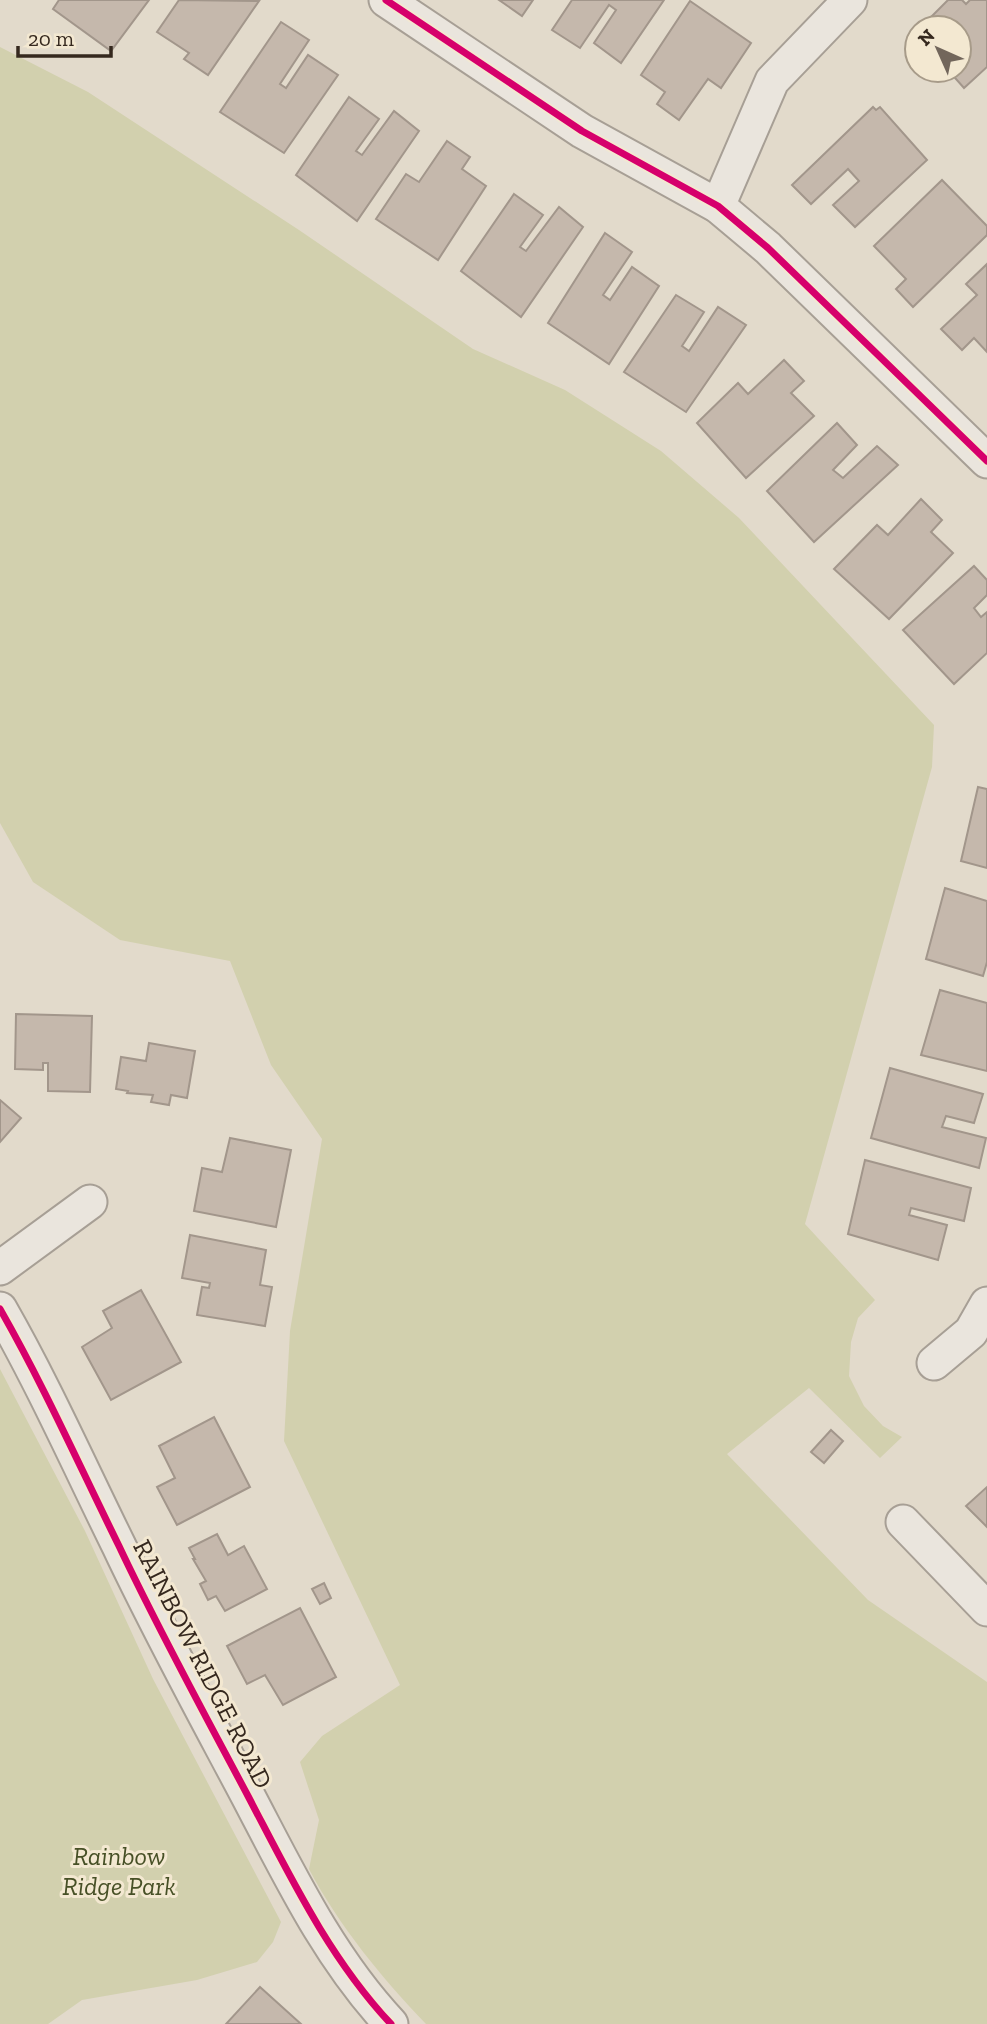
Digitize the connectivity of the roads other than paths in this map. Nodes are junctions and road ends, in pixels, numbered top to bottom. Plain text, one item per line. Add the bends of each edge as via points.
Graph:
1 (386, 0) edge
2 (850, 0) edge
3 (718, 206) junction
4 (987, 461) edge
5 (90, 1202) dead end
6 (0, 1268) edge
7 (987, 1304) edge
8 (0, 1309) edge
9 (934, 1363) dead end
10 (903, 1522) dead end
11 (987, 1609) edge
12 (390, 2023) edge

1 - 3 street via 582,131
2 - 3 street via 772,81
3 - 4 street via 768,248
5 - 6 street
7 - 9 street via 971,1332
8 - 12 street, RAINBOW RIDGE ROAD via 311,1916 349,1975
10 - 11 street

